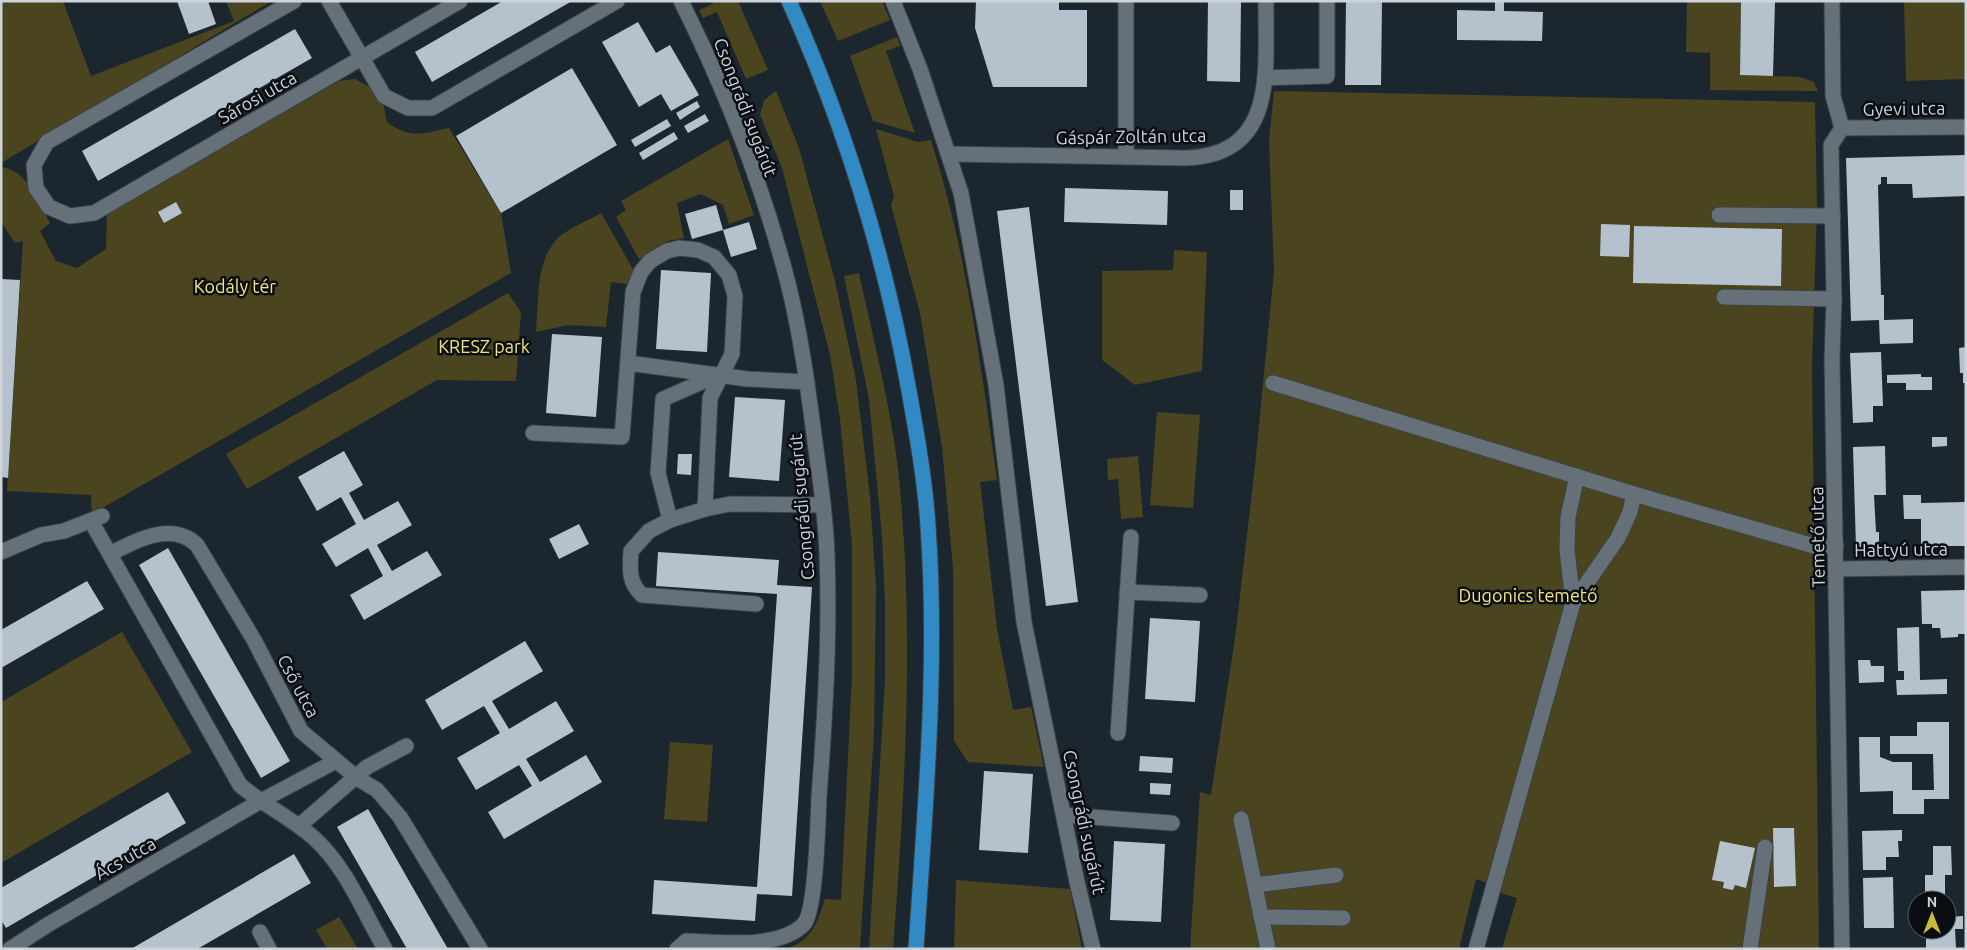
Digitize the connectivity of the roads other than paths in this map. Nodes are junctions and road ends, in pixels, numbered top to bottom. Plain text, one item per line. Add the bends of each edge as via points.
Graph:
1 (294, 1) edge
2 (329, 1) edge
3 (460, 1) edge
4 (617, 1) edge
5 (682, 1) edge
6 (789, 1) edge
7 (893, 1) edge
8 (1126, 1) edge
9 (1266, 1) edge
10 (1327, 1) edge
11 (1832, 1) edge
12 (361, 58) junction
13 (1265, 78) junction
14 (1966, 126) edge
15 (1842, 128) junction
16 (950, 154) junction
17 (1126, 157) junction
18 (1719, 215) dead end
19 (1833, 216) junction
20 (1724, 297) dead end
21 (1834, 299) junction
22 (628, 364) junction
23 (720, 374) junction
24 (807, 382) junction
25 (1273, 383) dead end
26 (533, 433) dead end
27 (1577, 476) junction
28 (1634, 494) junction
29 (823, 505) junction
30 (705, 508) junction
31 (670, 520) junction
32 (1131, 537) dead end
33 (1836, 546) junction
34 (1, 552) edge
35 (110, 554) junction
36 (1966, 567) edge
37 (1836, 569) junction
38 (1127, 592) junction
39 (1200, 595) dead end
40 (1573, 603) junction
41 (756, 604) dead end
42 (1118, 733) dead end
43 (406, 746) dead end
44 (336, 761) junction
45 (357, 778) junction
46 (259, 802) junction
47 (1064, 816) junction
48 (1241, 819) dead end
49 (1172, 823) dead end
50 (299, 826) junction
51 (1765, 847) dead end
52 (1336, 876) dead end
53 (1254, 885) junction
54 (1261, 918) junction
55 (1343, 918) dead end
56 (260, 932) dead end
57 (10, 949) edge
58 (269, 949) edge
59 (385, 949) edge
60 (480, 949) edge
61 (677, 949) edge
62 (916, 949) edge
63 (1093, 949) edge
64 (1268, 949) edge
65 (1476, 949) edge
66 (1750, 949) edge
67 (1842, 949) edge

1 - 12 street, Sárosi utca via 47,142 34,165 36,188 49,207 70,216 94,213
2 - 12 street
3 - 12 street, Sárosi utca
4 - 12 street via 432,108 408,108 384,96
5 - 24 street, Csongrádi sugárút via 736,124 757,183 788,284
6 - 62 main road via 816,62 862,194 898,328 921,459 928,526 931,705
7 - 16 street, Csongrádi sugárút
8 - 17 street
9 - 13 street, Gáspár Zoltán utca
10 - 13 street via 1327,76
11 - 15 street via 1833,96
13 - 17 street, Gáspár Zoltán utca via 1255,120 1248,131 1229,147 1197,158
14 - 15 street, Gyevi utca
15 - 19 street, Temető utca via 1831,145
16 - 17 street, Gáspár Zoltán utca
16 - 47 street, Csongrádi sugárút via 980,289 996,385 1024,622
18 - 19 street
19 - 21 street, Temető utca
20 - 21 street
21 - 33 street, Temető utca
22 - 23 street
22 - 23 street via 633,292 641,272 650,261 667,251 679,248 698,250 723,266 736,296 732,354
22 - 26 street via 622,437
23 - 24 street via 747,379
23 - 30 street via 710,398
23 - 31 street via 663,399 658,473
24 - 29 street, Csongrádi sugárút
25 - 27 street
27 - 28 street
27 - 40 street via 1568,517 1567,550
28 - 33 street via 1814,546
28 - 40 street via 1618,538
29 - 30 street via 730,504
29 - 61 street, Csongrádi sugárút via 827,555 825,717 811,901 806,922 792,935 770,943 686,941
30 - 31 street
31 - 41 street via 649,531 631,550 630,576 634,588 642,595
32 - 38 street
33 - 37 street, Temető utca
34 - 35 street via 41,535 64,531 97,518
35 - 44 street, Cső utca via 141,538 166,533 190,538 254,640 302,731
35 - 46 street via 240,785
36 - 37 street, Hattyú utca
37 - 67 street, Temető utca
38 - 39 street
38 - 42 street
40 - 65 street
43 - 45 street via 367,767
44 - 45 street, Cső utca
44 - 46 street, Ács utca
45 - 50 street
45 - 60 street, Cső utca via 377,790 400,816
46 - 50 street
46 - 57 street, Ács utca
47 - 49 street
47 - 63 street, Csongrádi sugárút
48 - 53 street
50 - 59 street via 331,856
51 - 66 street
52 - 53 street
53 - 54 street
54 - 55 street
54 - 64 street
56 - 58 street

